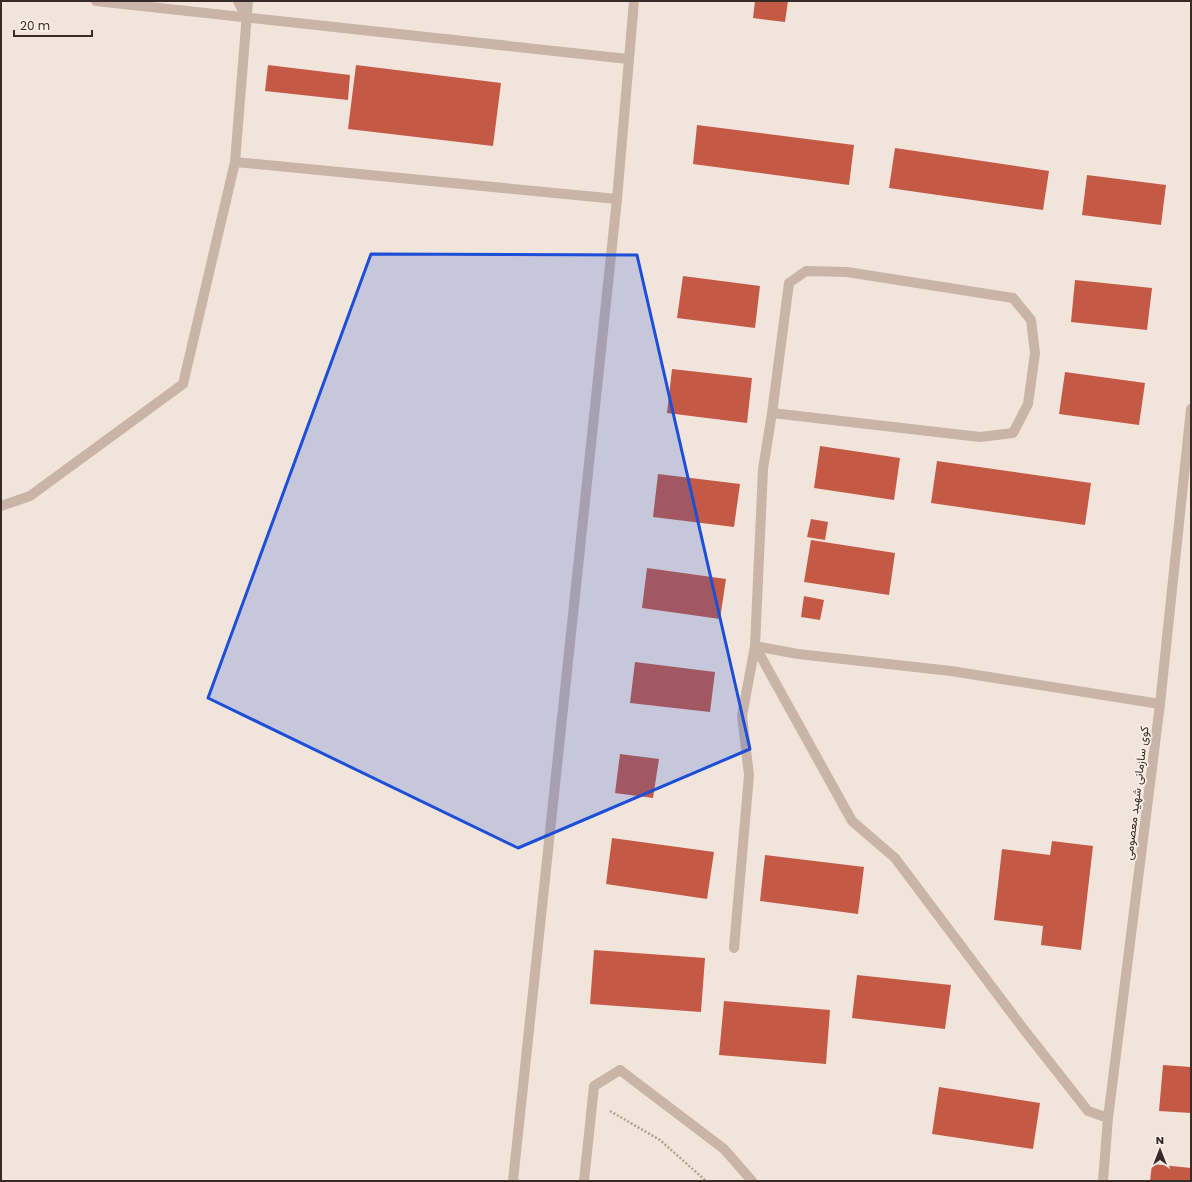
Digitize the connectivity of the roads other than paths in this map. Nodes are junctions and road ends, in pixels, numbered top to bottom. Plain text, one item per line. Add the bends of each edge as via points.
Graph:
1 (96, 1) edge
2 (238, 1) edge
3 (248, 1) edge
4 (634, 1) edge
5 (246, 18) junction
6 (628, 59) junction
7 (235, 162) junction
8 (617, 200) junction
9 (1191, 409) edge
10 (772, 413) junction
11 (1, 506) edge
12 (755, 646) junction
13 (1160, 704) junction
14 (734, 948) dead end
15 (1108, 1118) junction
16 (513, 1181) edge
17 (584, 1181) edge
18 (752, 1181) edge
19 (1103, 1181) edge

1 - 5 street
2 - 5 street
3 - 5 street
4 - 6 street
5 - 6 street
5 - 7 street
6 - 8 street
7 - 8 street
7 - 11 street via 183,384 30,496
8 - 16 street
9 - 13 street, کوی سازمانی شهید معصومی
10 - 10 street via 789,283 806,271 847,272 1013,298 1031,320 1035,353 1028,404 1013,433 980,437
10 - 12 street via 763,469
12 - 13 street via 798,654 951,671
12 - 14 street via 742,716 749,775
12 - 15 street via 852,821 895,858 1088,1111
13 - 15 street, کوی سازمانی شهید معصومی
15 - 19 street, کوی سازمانی شهید معصومی
17 - 18 street via 594,1086 620,1070 724,1149

